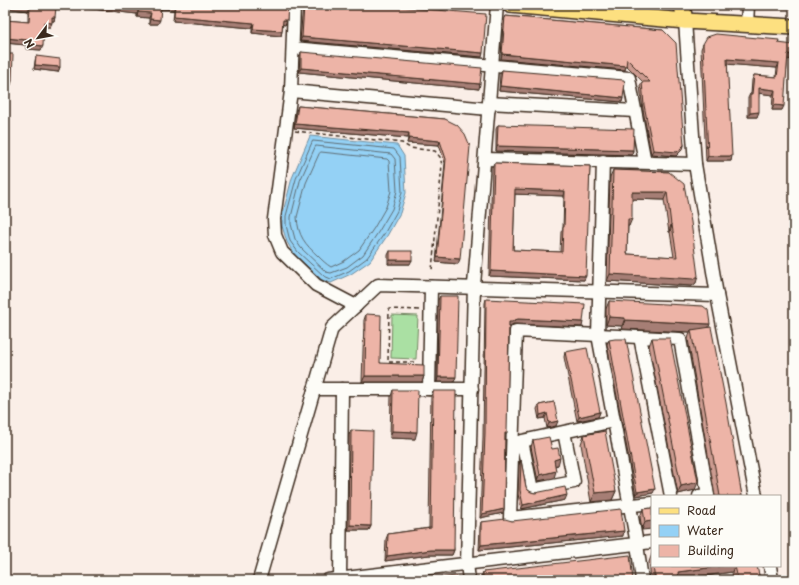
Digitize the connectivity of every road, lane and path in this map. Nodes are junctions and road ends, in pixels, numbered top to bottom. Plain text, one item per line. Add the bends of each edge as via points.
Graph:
1 (294, 5) edge
2 (497, 5) edge
3 (510, 5) edge
4 (682, 5) edge
5 (748, 5) edge
6 (545, 7) edge
7 (684, 21) junction
8 (747, 25) junction
9 (794, 28) edge
10 (293, 48) junction
11 (492, 66) junction
12 (291, 91) junction
13 (489, 106) junction
14 (635, 111) junction
15 (286, 129) junction
16 (484, 159) junction
17 (603, 161) junction
18 (645, 162) junction
19 (695, 164) junction
20 (432, 270) dead end
21 (431, 287) junction
22 (474, 288) junction
23 (599, 292) junction
24 (717, 295) junction
25 (356, 306) junction
26 (431, 310) junction
27 (598, 335) junction
28 (640, 337) junction
29 (414, 362) dead end
30 (314, 389) junction
31 (342, 389) junction
32 (429, 389) junction
33 (472, 389) junction
34 (614, 421) junction
35 (564, 432) junction
36 (671, 495) edge
37 (708, 495) edge
38 (756, 495) edge
39 (651, 503) edge
40 (630, 505) junction
41 (651, 542) edge
42 (637, 544) junction
43 (467, 564) junction
44 (770, 567) edge
45 (259, 580) edge
46 (336, 580) edge
47 (469, 580) edge
48 (642, 580) edge
49 (710, 580) edge
50 (728, 580) edge
51 (772, 580) edge

1 - 10 street
2 - 11 street
3 - 6 main road
4 - 7 main road
5 - 8 street
6 - 7 main road
7 - 8 main road
7 - 19 street
8 - 9 main road
10 - 11 street
10 - 12 street
11 - 13 street
11 - 14 street via 629,78
12 - 13 street
12 - 15 street
13 - 14 street
13 - 16 street
14 - 18 street
15 - 20 path via 402,143 410,148 435,151 442,164
15 - 25 street via 274,219 275,235 282,252 316,285
16 - 17 street
16 - 22 street
17 - 18 street
17 - 23 street
18 - 19 street
19 - 24 street
21 - 22 street
21 - 25 street via 378,285
21 - 26 street
22 - 23 street
22 - 33 street
23 - 24 street
23 - 27 street
24 - 38 street
25 - 30 street via 332,328
26 - 29 path via 389,309 388,362
26 - 32 street
27 - 28 street
27 - 34 street
27 - 40 street via 516,331 510,518
28 - 36 street
28 - 37 street via 680,339
30 - 31 street
30 - 45 street
31 - 32 street
31 - 46 street
32 - 33 street
33 - 43 street
34 - 35 street
34 - 40 street
35 - 35 street via 522,441 532,490 574,482
39 - 40 street
40 - 42 street
41 - 42 street
42 - 43 street
42 - 48 street
43 - 46 street
43 - 47 street
44 - 51 street
49 - 50 path

